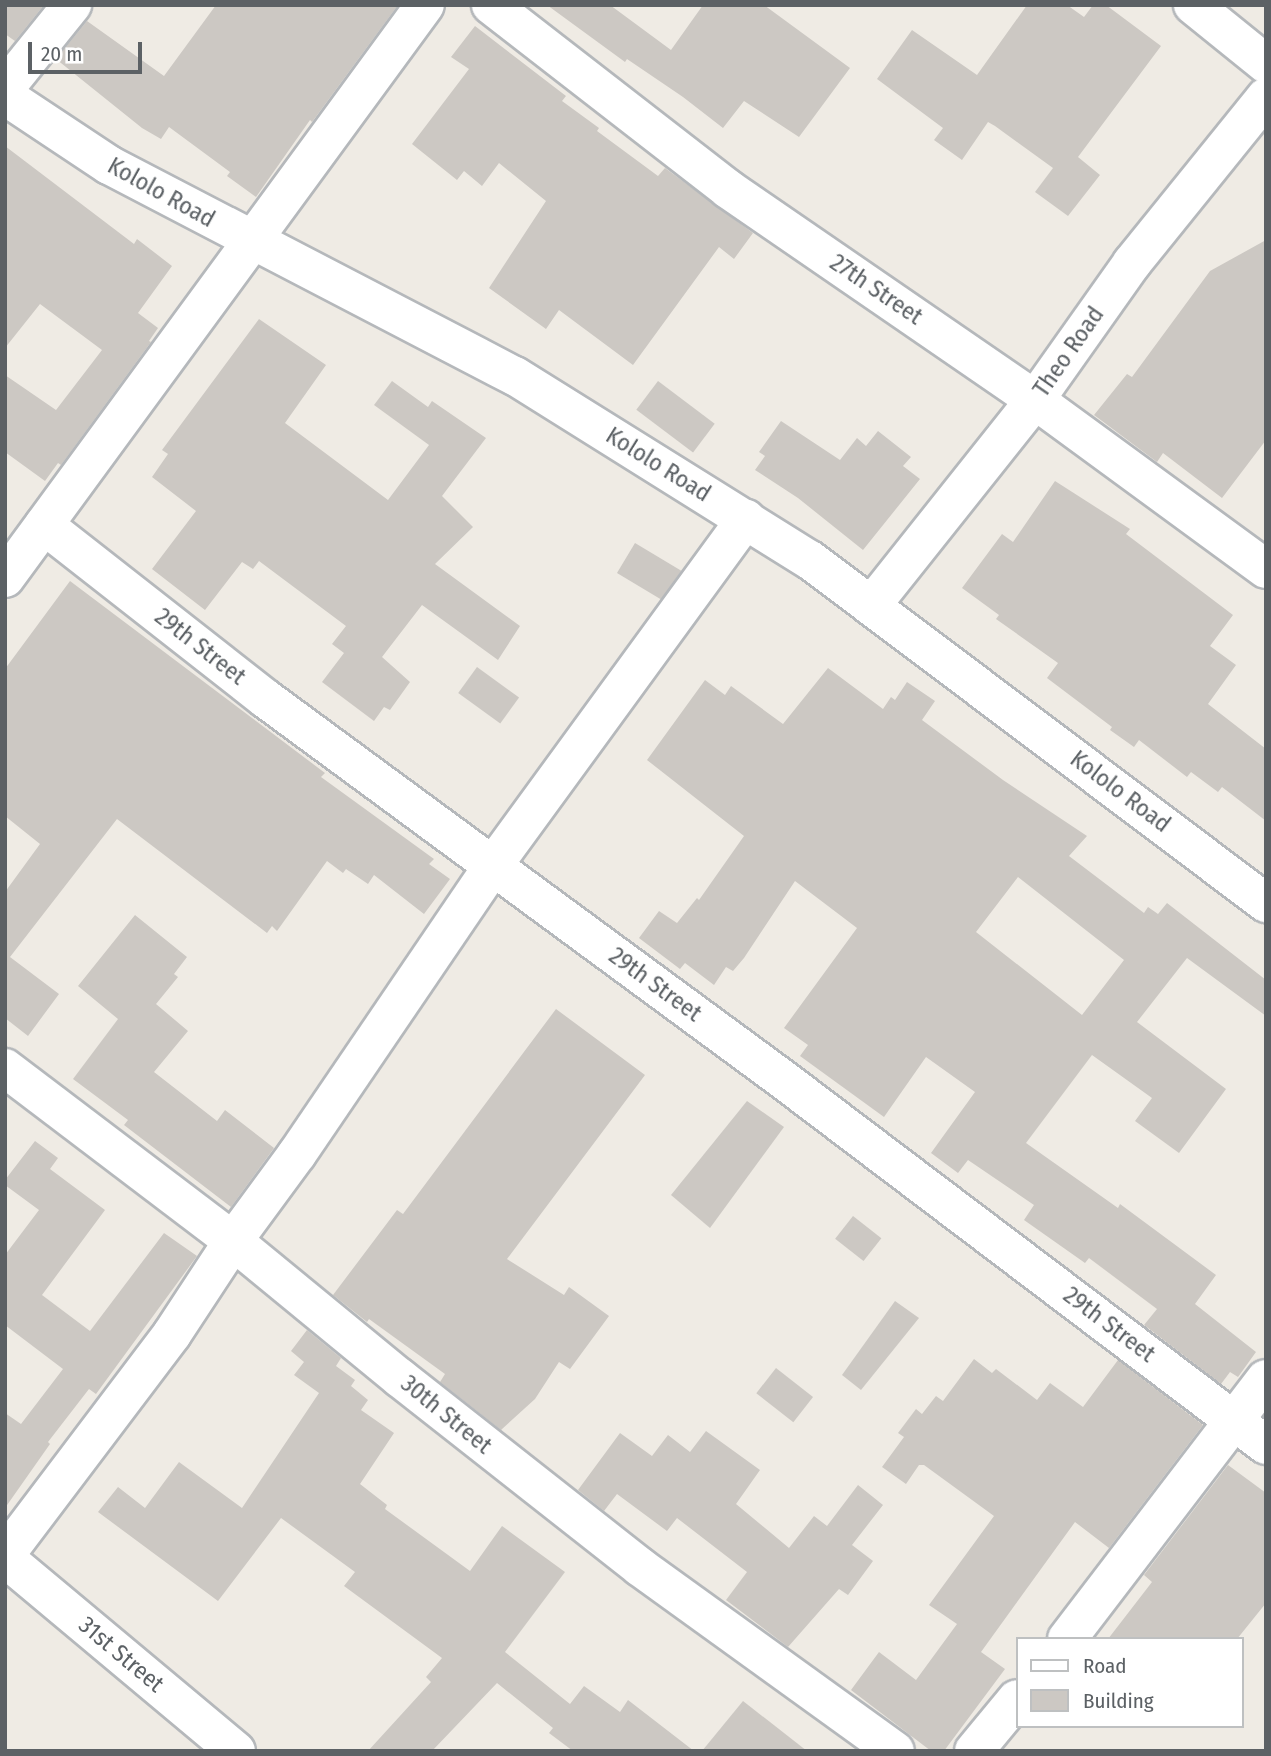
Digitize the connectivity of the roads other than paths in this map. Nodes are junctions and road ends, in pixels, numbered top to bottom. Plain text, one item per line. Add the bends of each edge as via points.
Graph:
1 (72, 5) edge
2 (425, 5) edge
3 (491, 5) edge
4 (1193, 5) edge
5 (1266, 64) edge
6 (5, 88) edge
7 (5, 96) edge
8 (1266, 97) edge
9 (251, 242) junction
10 (1035, 400) junction
11 (746, 519) junction
12 (44, 525) junction
13 (1266, 569) edge
14 (5, 578) edge
15 (871, 606) junction
16 (492, 867) junction
17 (1266, 903) edge
18 (5, 1069) edge
19 (233, 1241) junction
20 (1266, 1378) edge
21 (1234, 1420) junction
22 (1266, 1445) edge
23 (5, 1557) edge
24 (1069, 1637) edge
25 (1016, 1700) edge
26 (236, 1751) edge
27 (895, 1751) edge
28 (974, 1751) edge

1 - 6 street
2 - 9 street
3 - 10 street, 27th Street via 728,189
4 - 5 street
7 - 9 street, Kololo Road via 108,166
8 - 10 street, Theo Road via 1132,264
9 - 11 street, Kololo Road via 515,376
9 - 12 street
10 - 13 street, 27th Street
10 - 15 street, Theo Road
11 - 15 street, Kololo Road
11 - 16 street
12 - 14 street
12 - 16 street, 29th Street via 266,699
15 - 17 street, Kololo Road
16 - 19 street
16 - 21 street, 29th Street via 785,1081
18 - 19 street, 30th Street
19 - 23 street via 173,1334
19 - 27 street, 30th Street via 630,1559
20 - 21 street
21 - 22 street, 29th Street
21 - 24 street
23 - 26 street, 31st Street
25 - 28 street

